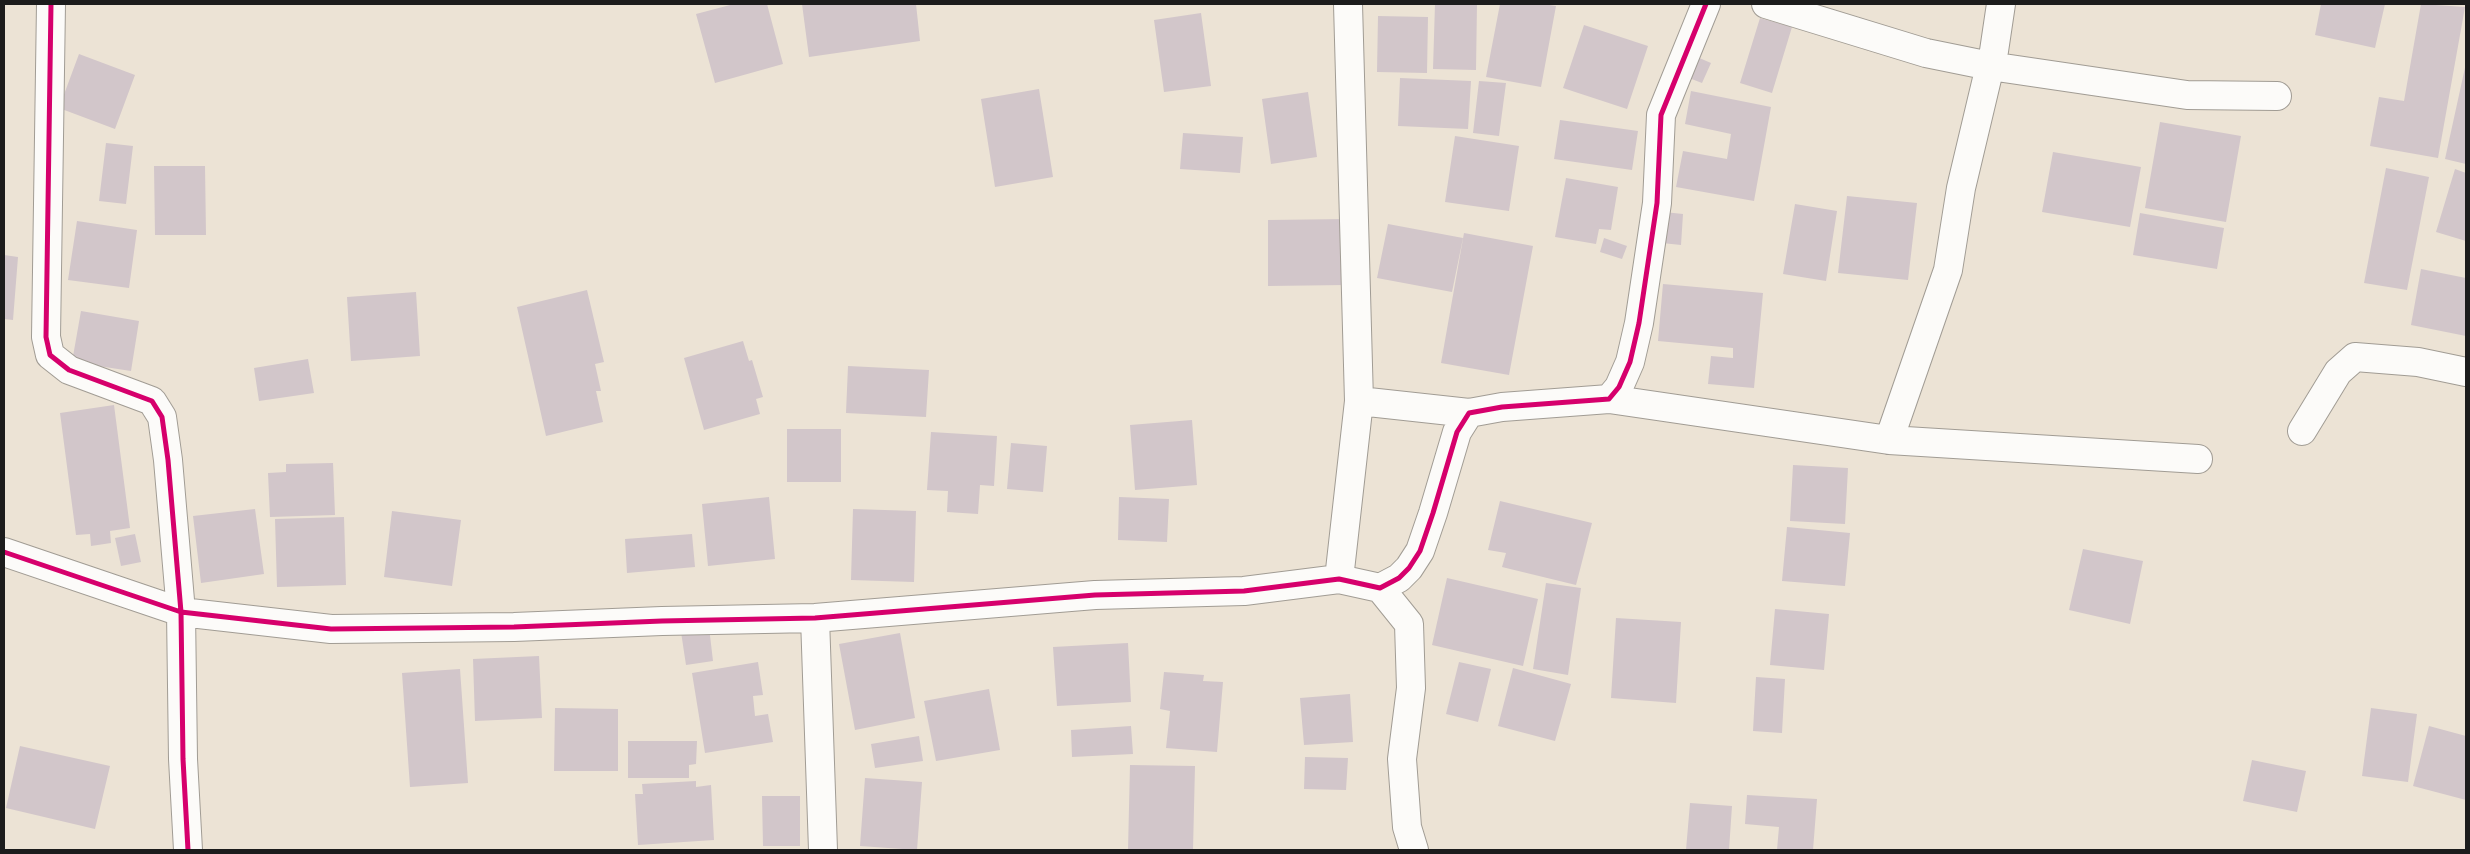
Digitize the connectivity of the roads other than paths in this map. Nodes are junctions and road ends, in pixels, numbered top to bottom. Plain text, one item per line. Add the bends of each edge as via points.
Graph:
1 (51, 4) edge
2 (1348, 4) edge
3 (1706, 4) edge
4 (1766, 4) edge
5 (2001, 4) edge
6 (1990, 66) junction
7 (2277, 96) dead end
8 (2466, 372) edge
9 (1609, 399) junction
10 (1359, 401) junction
11 (1469, 414) junction
12 (2302, 431) dead end
13 (1889, 440) junction
14 (2198, 459) dead end
15 (4, 552) edge
16 (1339, 579) junction
17 (1380, 588) junction
18 (182, 612) junction
19 (815, 618) junction
20 (188, 850) edge
21 (823, 850) edge
22 (1414, 850) edge

1 - 18 street via 46,337 50,355 69,370 152,401 162,417
2 - 10 street
3 - 9 street via 1661,114 1657,203 1639,323 1630,362
4 - 6 street via 1926,53
5 - 6 street
6 - 7 street via 2187,95
6 - 13 street via 1961,188 1948,270
8 - 12 street via 2418,362 2355,357 2338,372
9 - 11 street via 1502,407
9 - 13 street
10 - 11 street
10 - 16 street
11 - 17 street via 1457,432 1420,550 1399,578
13 - 14 street
15 - 18 street
16 - 17 street
16 - 19 street via 1244,591 1095,595
17 - 22 street via 1409,624 1411,688 1402,758 1407,827
18 - 19 street via 331,629
18 - 20 street via 183,759
19 - 21 street

